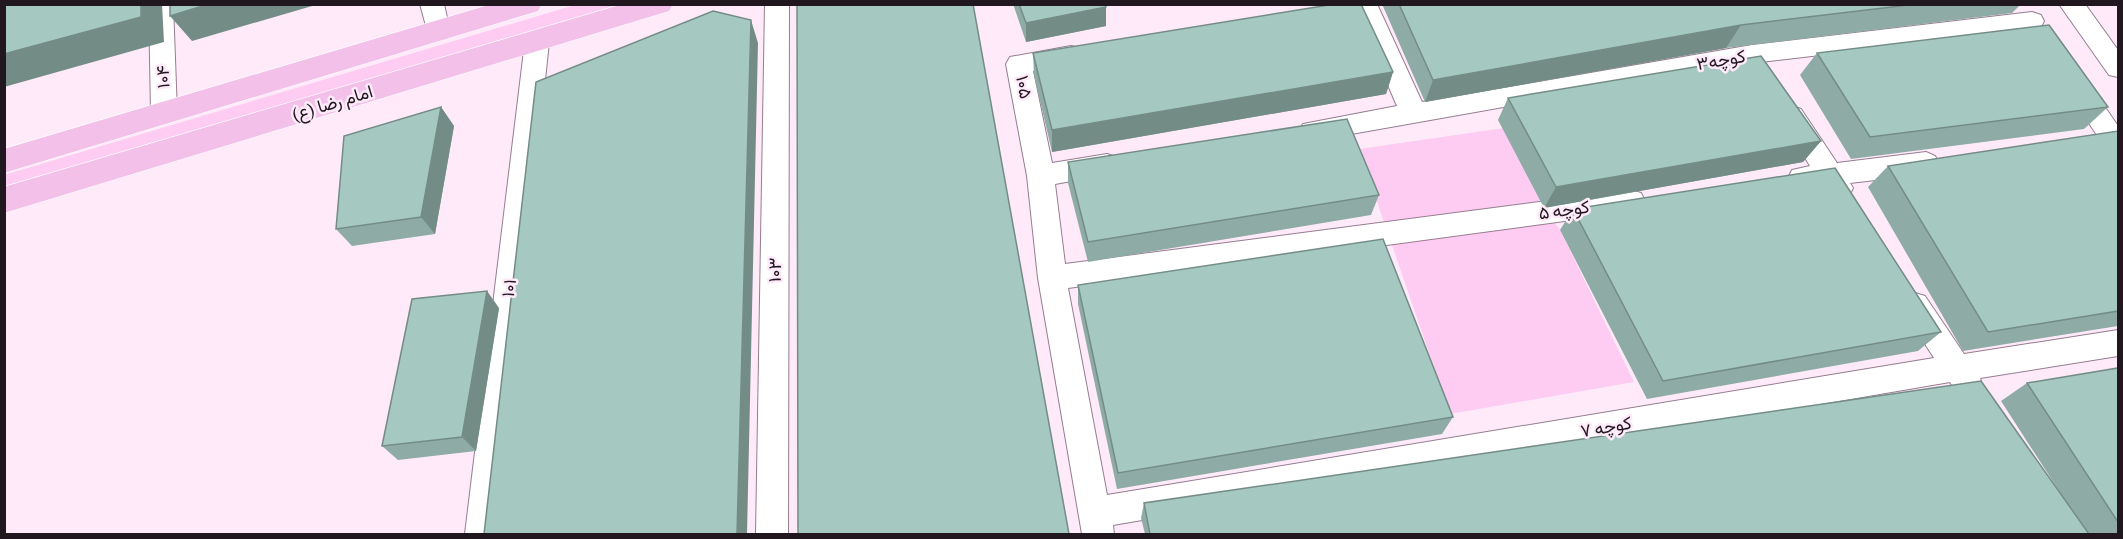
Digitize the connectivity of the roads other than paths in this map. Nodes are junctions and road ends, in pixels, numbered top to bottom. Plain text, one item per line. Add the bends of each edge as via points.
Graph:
1 (161, 4) edge
2 (528, 4) edge
3 (659, 4) edge
4 (777, 4) edge
5 (2071, 4) edge
6 (1358, 7) edge
7 (435, 18) edge
8 (2032, 22) edge
9 (537, 42) junction
10 (1088, 52) edge
11 (2118, 68) edge
12 (2065, 69) edge
13 (1765, 74) junction
14 (164, 113) junction
15 (1414, 114) junction
16 (1286, 135) edge
17 (2106, 141) edge
18 (1134, 160) edge
19 (1952, 160) edge
20 (4, 161) edge
21 (1830, 175) junction
22 (1041, 176) junction
23 (1772, 182) edge
24 (1654, 198) edge
25 (4, 200) edge
26 (1856, 213) edge
27 (1052, 278) junction
28 (1900, 281) edge
29 (2118, 343) edge
30 (1957, 368) junction
31 (1983, 407) edge
32 (1096, 524) edge
33 (481, 534) edge
34 (772, 534) edge

1 - 14 street, ۱۰۴
2 - 7 main road
3 - 9 main road, امام رضا (ع)
4 - 34 street, ۱۰۳
5 - 11 street
6 - 15 street
7 - 14 main road
8 - 13 street, کوچه۳
9 - 25 main road, امام رضا (ع)
9 - 33 street, ۱۰۱
10 - 22 street, ۱۰۵ via 1019,64
12 - 17 street
13 - 15 street, کوچه۳
13 - 21 street
14 - 20 main road
15 - 16 street
18 - 22 street
19 - 21 street
21 - 23 street
21 - 26 street
22 - 27 street, ۱۰۵
24 - 27 street, کوچه ۵
27 - 32 street, ۱۰۵
28 - 30 street
29 - 30 street, کوچه ۷
30 - 31 street
30 - 32 street, کوچه ۷

